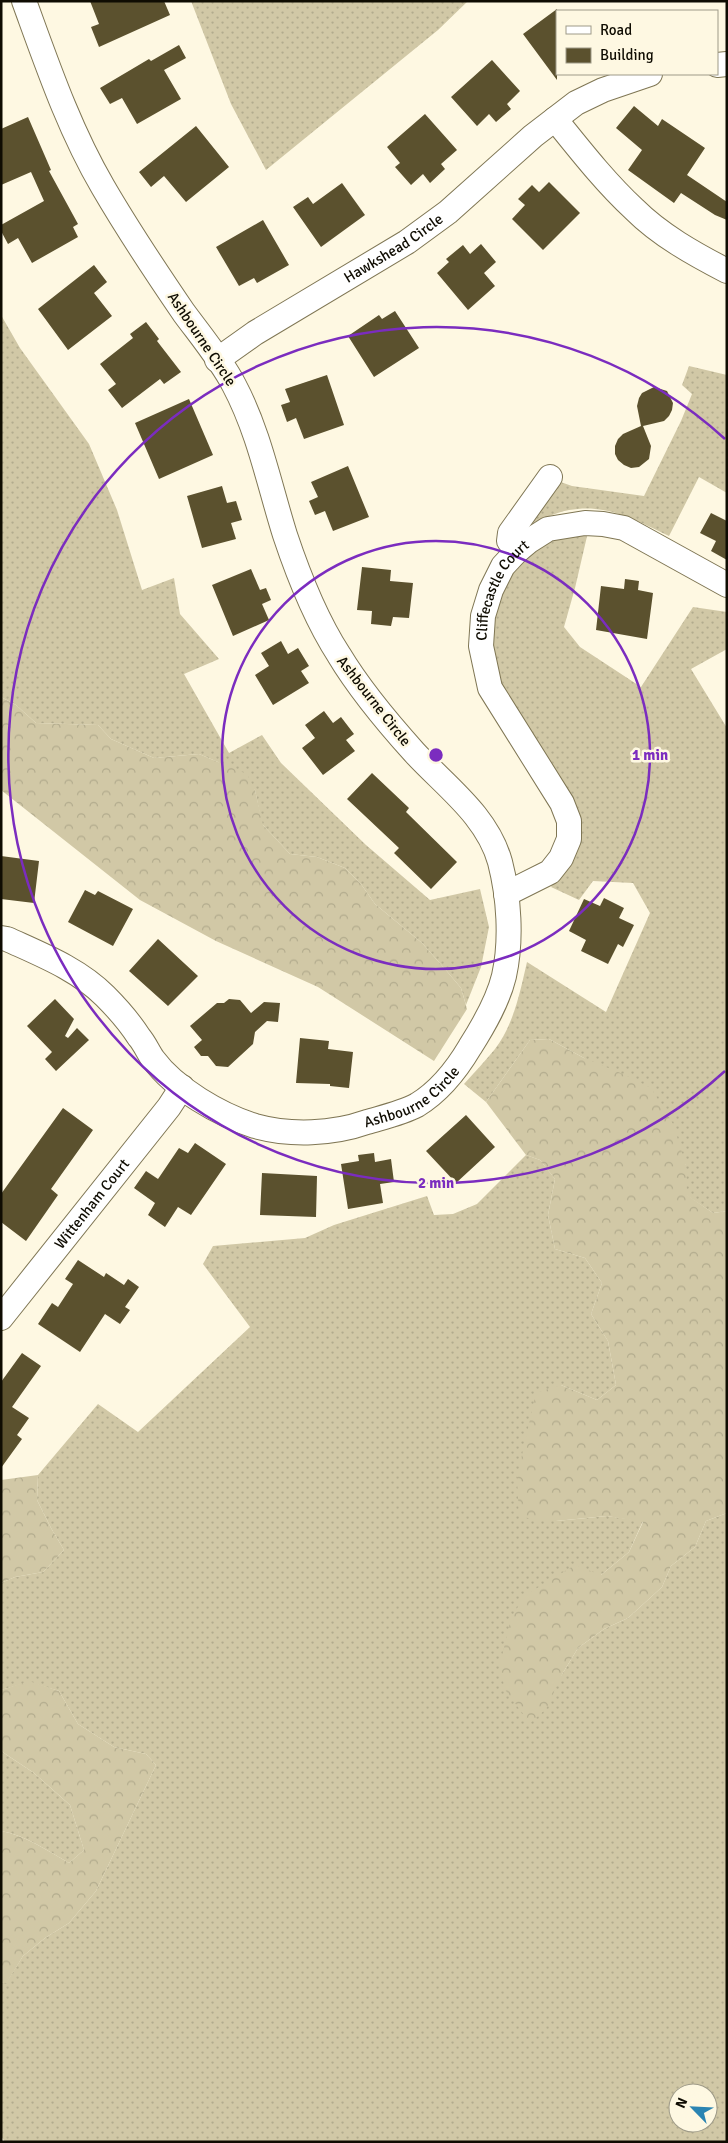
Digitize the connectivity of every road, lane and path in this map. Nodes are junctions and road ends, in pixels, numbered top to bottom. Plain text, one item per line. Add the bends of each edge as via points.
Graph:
1 (24, 1) edge
2 (647, 75) edge
3 (555, 119) junction
4 (727, 271) edge
5 (217, 360) junction
6 (550, 477) dead end
7 (516, 551) junction
8 (727, 586) edge
9 (506, 894) junction
10 (1, 938) edge
11 (182, 1088) junction
12 (1, 1318) edge

1 - 5 street, Ashbourne Circle via 71,124 101,184
2 - 3 street, Hawkshead Circle via 603,90 576,103
3 - 4 street via 634,210 668,237
3 - 5 street, Hawkshead Circle via 448,212 407,242 255,333
5 - 9 street, Ashbourne Circle via 233,383 260,445 286,535 312,608 363,691 484,828 499,858
6 - 7 street via 510,533 509,541
7 - 8 street, Cliffecastle Court via 548,529 584,523 603,524 624,528
7 - 9 street, Cliffecastle Court via 503,566 483,616 481,646 484,666 490,688 570,821 569,839 561,858 550,872
9 - 11 street, Ashbourne Circle via 507,950 504,976 494,1003 461,1061 440,1087 418,1104 347,1129 276,1131 250,1124
10 - 11 street, Ashbourne Circle via 71,968 86,980 106,997 139,1036 154,1061
11 - 12 street, Wittenham Court

